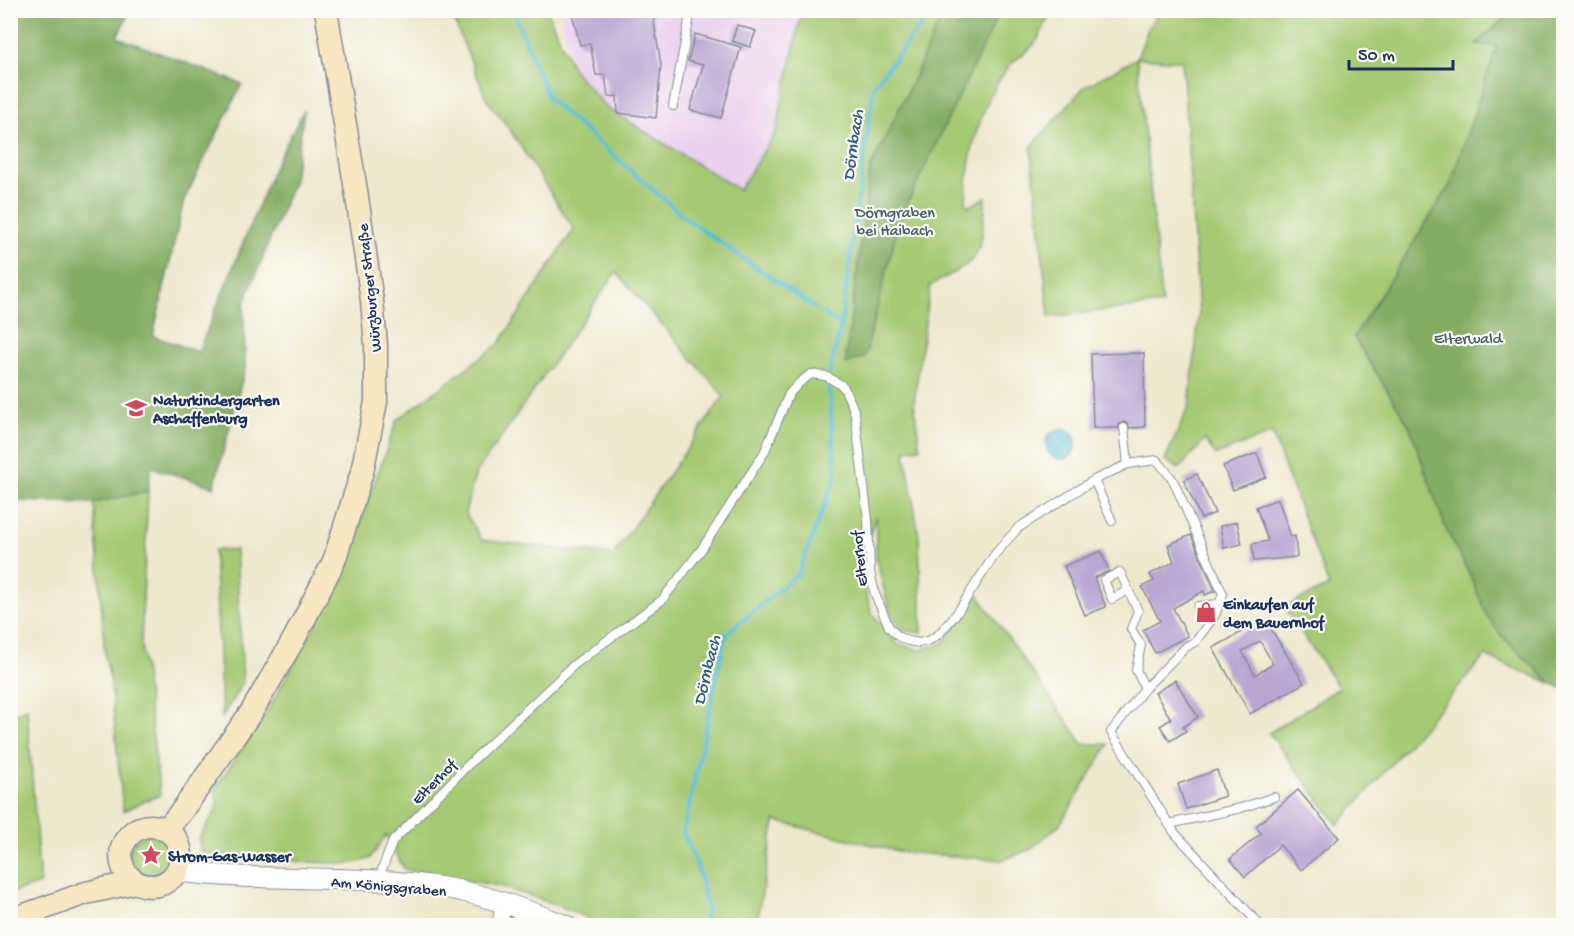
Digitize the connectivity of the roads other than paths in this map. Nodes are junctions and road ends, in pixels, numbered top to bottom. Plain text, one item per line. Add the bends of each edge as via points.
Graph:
1 (326, 10) edge
2 (691, 10) edge
3 (673, 106) dead end
4 (1124, 428) dead end
5 (1128, 464) junction
6 (1094, 480) junction
7 (1112, 521) dead end
8 (1128, 590) dead end
9 (1219, 604) junction
10 (1198, 606) dead end
11 (1145, 688) junction
12 (1274, 797) dead end
13 (1169, 824) junction
14 (170, 833) junction
15 (121, 853) junction
16 (178, 865) junction
17 (377, 881) junction
18 (136, 882) junction
19 (86, 892) junction
20 (503, 903) junction
21 (10, 918) edge
22 (500, 926) edge
23 (567, 926) edge
24 (1262, 926) edge

1 - 14 main road, Würzburger Straße via 372,301 376,402 362,472 334,561 252,711
2 - 3 lane
4 - 5 lane
5 - 6 lane, Elterhof
5 - 9 lane, Elterhof via 1157,460 1173,480 1223,594
6 - 7 lane
6 - 17 lane, Elterhof via 1018,528 994,554 939,634 919,643 908,641 889,627 875,594 855,414 843,386 826,376 811,374 789,393 764,453 701,550 662,600 575,664 470,763 393,840
8 - 11 lane via 1138,611 1131,629 1141,645 1136,670
9 - 10 lane
9 - 11 lane via 1196,640
11 - 13 lane via 1111,732
12 - 13 lane
13 - 24 lane
14 - 15 main road via 156,826 135,830
14 - 16 main road via 180,850
15 - 18 main road via 123,866
15 - 19 main road
16 - 17 street, Am Königsgraben via 204,875
16 - 18 main road via 172,877 160,884
17 - 20 street, Am Königsgraben via 440,887
18 - 19 main road
19 - 21 main road
20 - 22 street
20 - 23 street, Am Königsgraben

